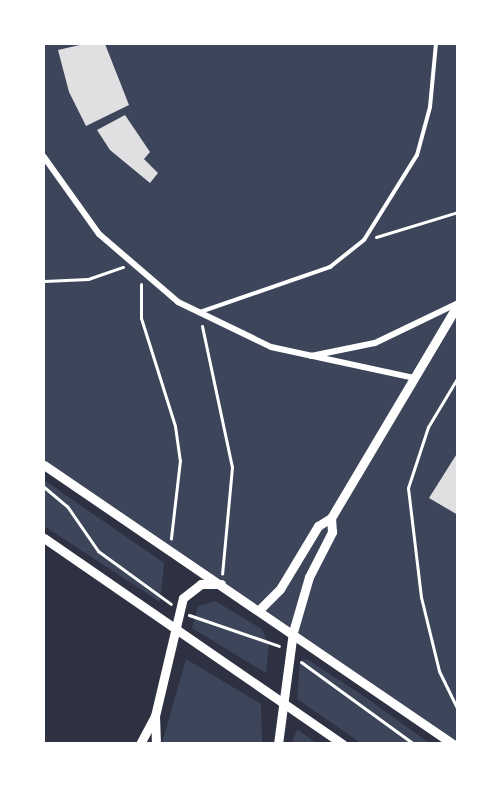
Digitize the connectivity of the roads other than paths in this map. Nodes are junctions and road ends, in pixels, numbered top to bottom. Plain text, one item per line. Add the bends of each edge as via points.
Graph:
1 (436, 44) edge
2 (44, 157) edge
3 (458, 303) edge
4 (198, 313) junction
5 (304, 357) junction
6 (414, 378) junction
7 (44, 465) edge
8 (331, 518) junction
9 (44, 538) edge
10 (221, 584) junction
11 (260, 609) junction
12 (174, 627) junction
13 (293, 632) junction
14 (280, 700) junction
15 (155, 716) junction
16 (140, 744) edge
17 (156, 744) edge
18 (278, 744) edge
19 (343, 744) edge
20 (453, 744) edge

1 - 4 lane via 430,107 417,155 364,240 330,267
2 - 4 street via 80,210 130,264
3 - 5 street via 375,343
3 - 6 street
4 - 5 street via 232,333
5 - 6 street
6 - 8 street
7 - 10 street
8 - 11 street via 318,526 280,589
8 - 13 street via 332,532 309,577
9 - 12 street
10 - 11 street
10 - 12 street via 192,588 179,609
11 - 13 street
12 - 14 street
12 - 15 street
13 - 14 street
13 - 20 street
14 - 18 street
14 - 19 street
15 - 16 street
15 - 17 street

